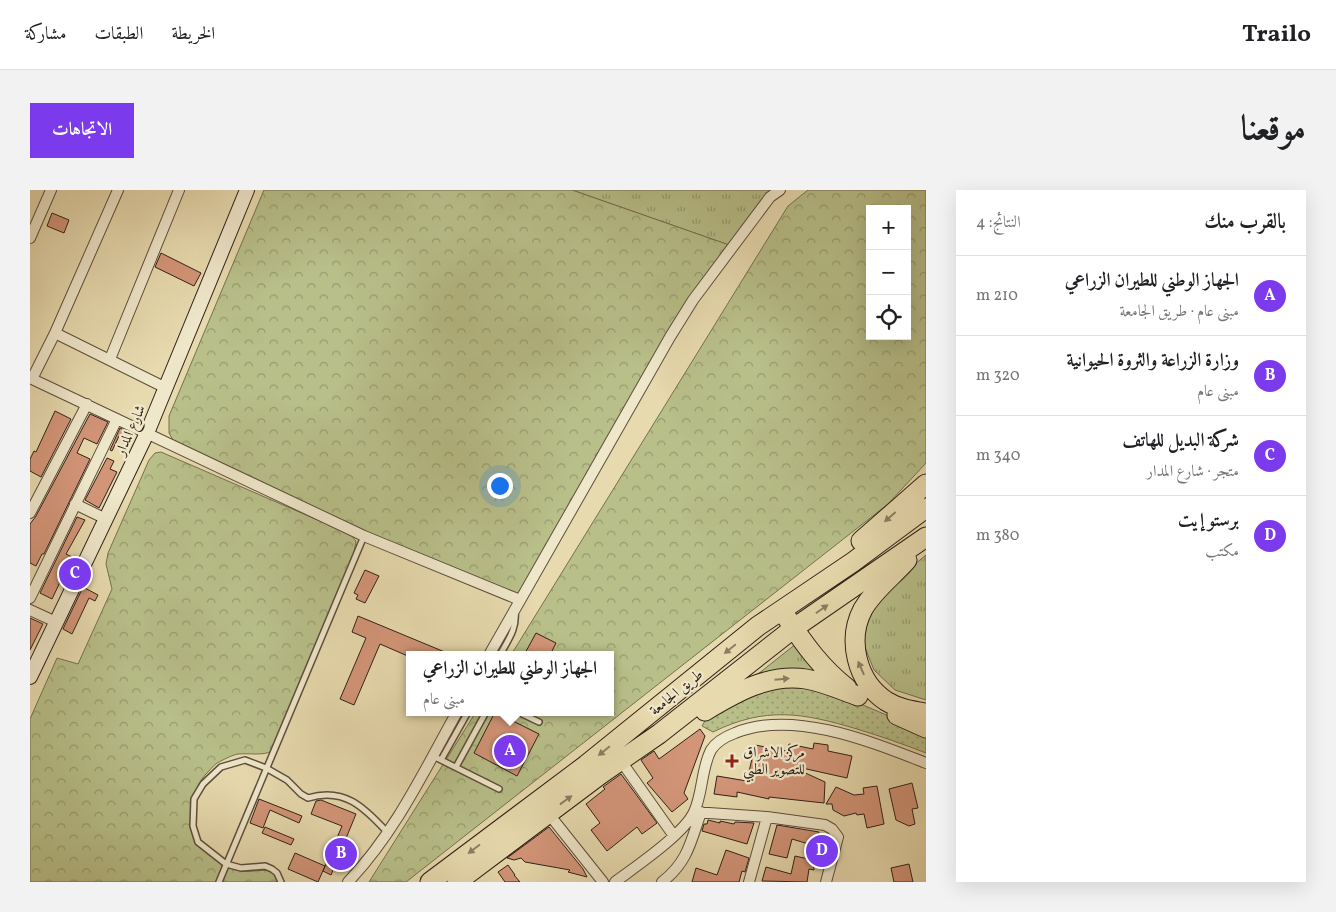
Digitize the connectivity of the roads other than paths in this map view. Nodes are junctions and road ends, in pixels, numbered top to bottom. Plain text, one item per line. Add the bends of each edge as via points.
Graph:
1 (51, 190) edge
2 (118, 190) edge
3 (179, 190) edge
4 (247, 190) edge
5 (780, 190) edge
6 (30, 238) edge
7 (55, 333) junction
8 (110, 359) junction
9 (31, 379) edge
10 (166, 388) junction
11 (87, 404) junction
12 (117, 418) junction
13 (147, 433) junction
14 (926, 484) edge
15 (75, 504) junction
16 (926, 508) edge
17 (30, 513) edge
18 (106, 519) junction
19 (364, 536) junction
20 (924, 538) edge
21 (30, 598) edge
22 (520, 600) junction
23 (30, 610) edge
24 (515, 610) junction
25 (782, 611) junction
26 (56, 622) junction
27 (758, 626) junction
28 (794, 628) junction
29 (492, 651) edge
30 (502, 651) edge
31 (30, 678) edge
32 (858, 696) junction
33 (926, 712) edge
34 (455, 716) edge
35 (465, 716) edge
36 (484, 716) edge
37 (526, 716) edge
38 (539, 722) dead end
39 (926, 728) edge
40 (659, 734) junction
41 (437, 758) junction
42 (621, 760) junction
43 (926, 763) edge
44 (456, 767) junction
45 (266, 768) junction
46 (499, 789) dead end
47 (698, 812) junction
48 (548, 813) junction
49 (767, 817) junction
50 (388, 833) junction
51 (674, 836) junction
52 (226, 864) junction
53 (219, 882) edge
54 (281, 882) edge
55 (348, 882) edge
56 (430, 882) edge
57 (457, 882) edge
58 (603, 882) edge
59 (615, 882) edge
60 (662, 882) edge
61 (749, 882) edge
62 (826, 882) edge

1 - 6 street
2 - 7 street
3 - 8 street
4 - 10 street, شارع المدار
5 - 22 street via 770,197 693,300
7 - 8 street
7 - 9 street
8 - 10 street
9 - 11 street
10 - 13 street, شارع المدار
11 - 12 street
11 - 17 street
12 - 13 street
12 - 15 street, شارع المدار
13 - 18 street, شارع المدار
13 - 19 street
14 -> 27 highway via 878,528 813,577
15 - 18 street
15 - 21 street, شارع المدار
16 - 25 highway, طريق الجامعة
18 - 26 street, شارع المدار
19 - 22 street
19 - 45 lane
28 -> 20 highway, طريق الجامعة
33 -> 20 highway via 898,707 872,688 858,662 854,636 867,603
22 - 24 street
23 - 26 street
24 - 29 street
24 - 30 lane via 514,631
25 - 27 highway, طريق الجامعة
25 - 28 highway
26 - 31 street, شارع المدار
27 -> 56 highway, طريق الجامعة via 586,765
28 - 32 highway via 832,676
28 - 40 highway, طريق الجامعة
32 - 39 highway
40 -> 32 highway via 750,686 766,681 806,678
34 - 41 street
35 - 41 lane
36 - 44 lane
37 - 38 lane
40 - 42 highway, طريق الجامعة
41 - 44 lane
41 - 50 street
48 -> 42 highway, طريق الجامعة
42 - 51 street
43 - 47 street via 839,733 795,725 745,729 712,748 706,763
44 - 46 lane
45 - 50 lane via 308,798 318,794 334,795 351,801 367,810
45 - 52 lane
45 - 52 lane via 245,760 221,767 203,784 194,799 192,826 198,842
47 - 49 street
47 - 51 street
47 - 60 street via 682,863
48 - 57 highway, طريق الجامعة
48 - 58 street
49 - 61 street
49 - 62 street via 825,825 832,829 838,837
50 - 55 street
51 - 59 street
52 - 53 lane
52 - 54 lane via 241,868 265,866 277,873

